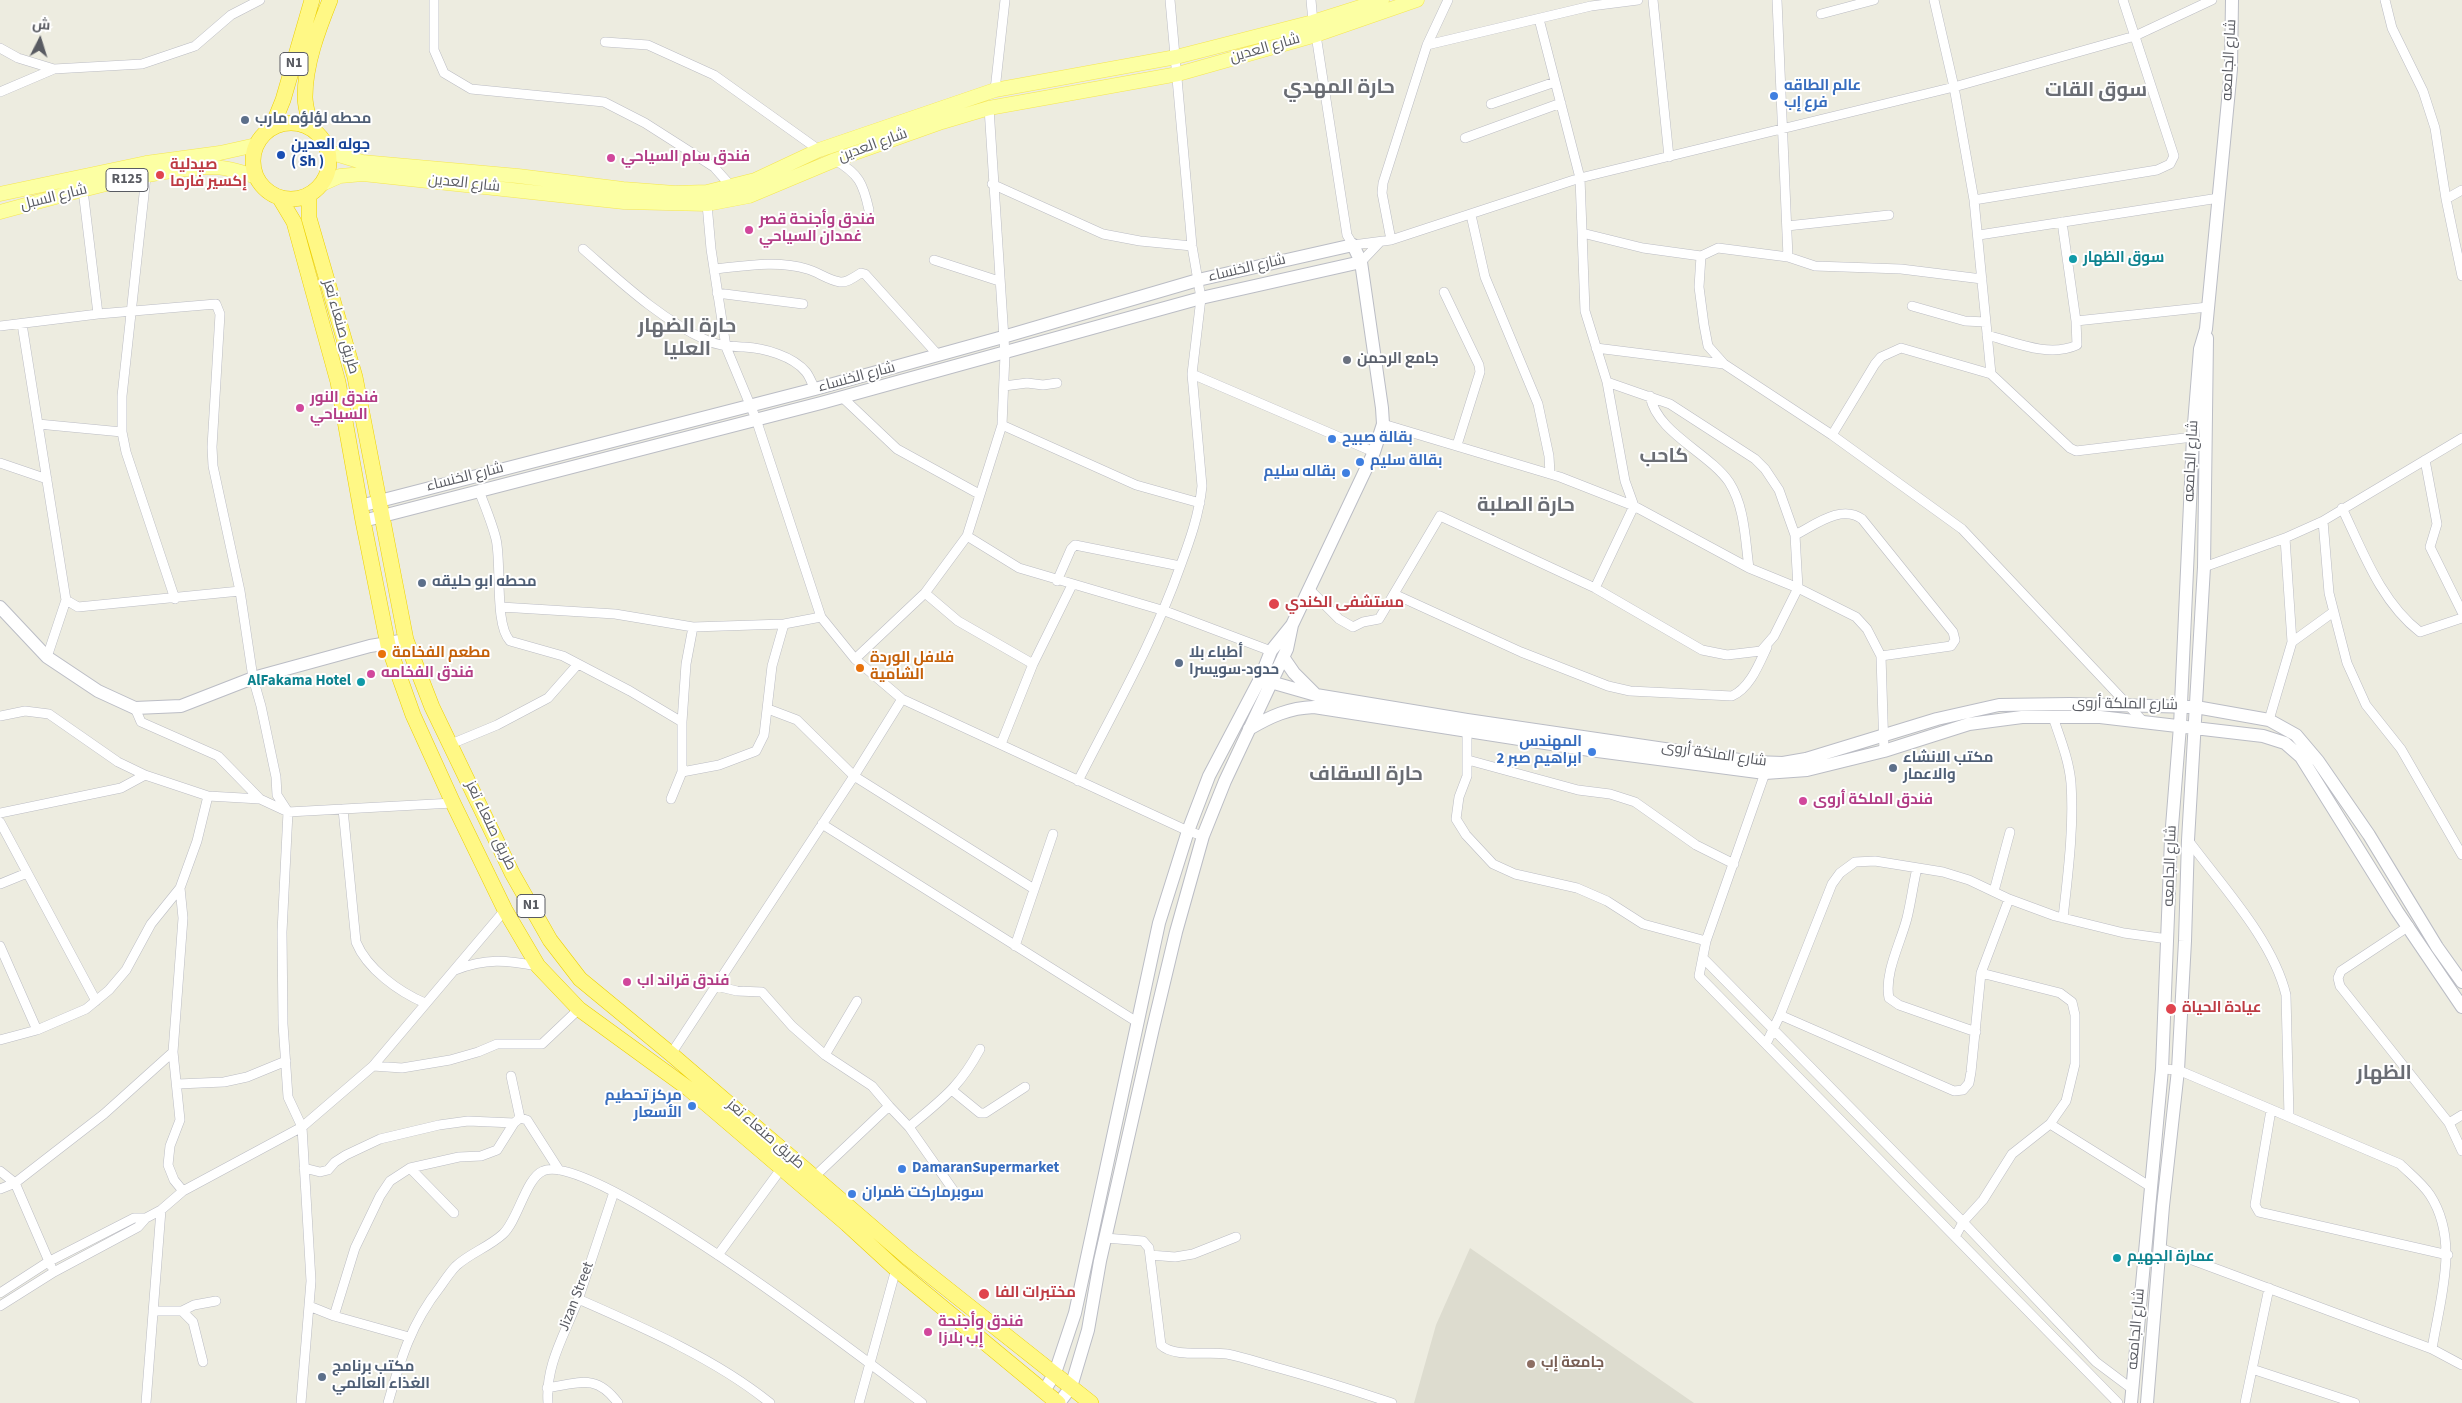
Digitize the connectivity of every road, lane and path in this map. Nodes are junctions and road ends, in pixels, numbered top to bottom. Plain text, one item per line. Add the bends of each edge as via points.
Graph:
1 (260, 0) edge
2 (312, 0) edge
3 (330, 0) edge
4 (434, 0) edge
5 (1005, 0) edge
6 (1170, 0) edge
7 (1311, 0) edge
8 (1382, 0) edge
9 (1417, 0) edge
10 (1448, 0) edge
11 (1638, 0) edge
12 (1653, 0) edge
13 (1777, 0) edge
14 (1874, 0) edge
15 (1934, 0) edge
16 (2123, 0) edge
17 (2212, 0) edge
18 (2232, 0) edge
19 (2385, 0) edge
20 (1821, 14) dead end
21 (1539, 18) junction
22 (1315, 28) junction
23 (2135, 36) junction
24 (605, 42) dead end
25 (1427, 45) junction
26 (0, 48) edge
27 (1176, 57) junction
28 (54, 69) junction
29 (1178, 74) junction
30 (1555, 82) junction
31 (1954, 87) junction
32 (995, 90) junction
33 (0, 92) edge
34 (1561, 103) junction
35 (1491, 104) dead end
36 (989, 108) junction
37 (272, 127) junction
38 (311, 128) junction
39 (1782, 128) junction
40 (1465, 138) dead end
41 (256, 145) junction
42 (819, 150) junction
43 (329, 152) junction
44 (1670, 157) junction
45 (835, 160) junction
46 (146, 176) junction
47 (256, 177) junction
48 (1580, 178) junction
49 (322, 184) junction
50 (992, 184) junction
51 (730, 185) junction
52 (83, 190) junction
53 (2462, 190) edge
54 (0, 194) edge
55 (309, 195) junction
56 (279, 197) junction
57 (2219, 198) junction
58 (2446, 199) junction
59 (1974, 200) junction
60 (707, 204) junction
61 (869, 210) dead end
62 (0, 212) edge
63 (1471, 215) junction
64 (1889, 215) dead end
65 (2062, 222) junction
66 (1787, 226) junction
67 (1582, 233) junction
68 (1979, 235) junction
69 (1391, 240) junction
70 (1379, 243) junction
71 (1353, 245) junction
72 (1192, 246) junction
73 (583, 249) dead end
74 (1701, 256) junction
75 (1788, 257) junction
76 (934, 260) dead end
77 (1361, 262) junction
78 (714, 269) junction
79 (2462, 276) edge
80 (1982, 279) junction
81 (1198, 280) junction
82 (999, 281) junction
83 (1444, 292) dead end
84 (717, 293) junction
85 (1201, 298) junction
86 (803, 304) dead end
87 (1912, 306) dead end
88 (2208, 307) junction
89 (129, 312) junction
90 (98, 314) junction
91 (1986, 322) junction
92 (2076, 322) junction
93 (22, 324) junction
94 (0, 326) edge
95 (2206, 329) junction
96 (1987, 335) junction
97 (1004, 337) junction
98 (726, 347) junction
99 (1596, 348) junction
100 (1005, 354) junction
101 (938, 355) junction
102 (1724, 364) junction
103 (1192, 374) junction
104 (1992, 374) junction
105 (1607, 382) junction
106 (1057, 383) dead end
107 (1004, 386) junction
108 (815, 389) junction
109 (1650, 396) junction
110 (842, 397) junction
111 (751, 406) junction
112 (756, 419) junction
113 (38, 424) junction
114 (1383, 424) junction
115 (1002, 425) junction
116 (122, 432) junction
117 (1832, 435) junction
118 (2193, 437) junction
119 (2462, 438) edge
120 (1457, 445) junction
121 (1374, 452) junction
122 (2425, 460) junction
123 (0, 463) edge
124 (1550, 474) junction
125 (47, 479) junction
126 (479, 491) junction
127 (979, 494) junction
128 (379, 500) junction
129 (1200, 503) junction
130 (360, 506) junction
131 (1634, 506) junction
132 (2342, 508) junction
133 (382, 516) junction
134 (362, 521) junction
135 (2323, 521) junction
136 (1795, 535) junction
137 (967, 536) junction
138 (2285, 538) junction
139 (1180, 566) junction
140 (2204, 567) junction
141 (1749, 568) junction
142 (1057, 581) junction
143 (1072, 585) junction
144 (1595, 588) junction
145 (1798, 588) junction
146 (1309, 589) junction
147 (240, 591) junction
148 (925, 593) junction
149 (1394, 594) junction
150 (175, 599) junction
151 (66, 600) junction
152 (0, 607) edge
153 (502, 607) junction
154 (1164, 612) junction
155 (2462, 612) edge
156 (2332, 613) junction
157 (822, 617) junction
158 (2462, 618) edge
159 (784, 624) junction
160 (1292, 625) junction
161 (693, 627) junction
162 (406, 640) junction
163 (2292, 642) junction
164 (388, 644) junction
165 (1767, 647) junction
166 (1271, 651) junction
167 (1881, 656) junction
168 (47, 657) junction
169 (1283, 657) junction
170 (855, 659) junction
171 (578, 664) junction
172 (1034, 664) junction
173 (253, 678) junction
174 (1265, 680) junction
175 (902, 699) junction
176 (1315, 701) junction
177 (2126, 706) junction
178 (2181, 707) junction
179 (2196, 707) junction
180 (135, 708) junction
181 (768, 709) junction
182 (0, 716) edge
183 (2053, 717) junction
184 (2142, 720) junction
185 (2269, 720) junction
186 (682, 722) junction
187 (2180, 726) junction
188 (2196, 728) junction
189 (1249, 729) junction
190 (1467, 731) junction
191 (1882, 737) junction
192 (451, 744) junction
193 (1001, 744) junction
194 (1884, 751) junction
195 (1468, 760) junction
196 (682, 772) junction
197 (1765, 773) junction
198 (145, 776) junction
199 (854, 776) junction
200 (1078, 781) junction
201 (208, 796) junction
202 (260, 799) junction
203 (671, 800) dead end
204 (453, 803) junction
205 (342, 809) junction
206 (288, 812) junction
207 (0, 813) edge
208 (0, 822) edge
209 (822, 824) junction
210 (1188, 831) junction
211 (2010, 832) dead end
212 (1053, 834) dead end
213 (1203, 836) junction
214 (2188, 840) junction
215 (2462, 855) edge
216 (1734, 864) junction
217 (1917, 868) junction
218 (27, 873) junction
219 (512, 873) junction
220 (491, 883) junction
221 (0, 884) edge
222 (180, 888) junction
223 (1034, 889) junction
224 (1994, 891) junction
225 (2009, 899) junction
226 (505, 910) junction
227 (2064, 918) junction
228 (2409, 926) junction
229 (2168, 939) junction
230 (1706, 941) junction
231 (0, 946) edge
232 (1015, 946) junction
233 (1703, 958) junction
234 (538, 966) junction
235 (453, 970) junction
236 (1982, 973) junction
237 (2462, 982) edge
238 (716, 986) junction
239 (96, 1000) junction
240 (857, 1001) dead end
241 (425, 1002) junction
242 (2462, 1006) edge
243 (579, 1009) junction
244 (1780, 1015) junction
245 (1137, 1022) junction
246 (1774, 1028) junction
247 (37, 1030) junction
248 (1976, 1032) junction
249 (0, 1040) edge
250 (1766, 1044) junction
251 (980, 1049) dead end
252 (173, 1052) junction
253 (671, 1054) junction
254 (825, 1055) junction
255 (286, 1060) junction
256 (373, 1066) junction
257 (2162, 1069) junction
258 (2178, 1070) junction
259 (511, 1076) dead end
260 (178, 1084) junction
261 (1025, 1087) dead end
262 (953, 1091) junction
263 (889, 1106) junction
264 (2271, 1110) junction
265 (2462, 1115) edge
266 (2289, 1117) junction
267 (517, 1121) junction
268 (2449, 1123) junction
269 (2050, 1124) junction
270 (302, 1127) junction
271 (910, 1127) junction
272 (2462, 1151) edge
273 (304, 1168) junction
274 (410, 1168) junction
275 (781, 1169) junction
276 (559, 1170) junction
277 (0, 1171) edge
278 (814, 1177) junction
279 (15, 1183) junction
280 (2151, 1187) junction
281 (0, 1189) edge
282 (183, 1191) junction
283 (614, 1192) junction
284 (956, 1194) dead end
285 (160, 1210) junction
286 (454, 1213) dead end
287 (146, 1218) junction
288 (1963, 1222) junction
289 (1236, 1237) dead end
290 (1954, 1237) junction
291 (1106, 1238) junction
292 (2160, 1248) junction
293 (718, 1255) junction
294 (1150, 1255) junction
295 (2448, 1255) junction
296 (48, 1262) junction
297 (896, 1269) junction
298 (54, 1272) junction
299 (2268, 1288) junction
300 (0, 1293) edge
301 (578, 1300) junction
302 (216, 1301) dead end
303 (0, 1306) edge
304 (309, 1306) junction
305 (153, 1310) junction
306 (182, 1311) junction
307 (334, 1316) junction
308 (409, 1337) junction
309 (2432, 1349) junction
310 (203, 1362) dead end
311 (869, 1363) junction
312 (2462, 1365) edge
313 (2252, 1370) junction
314 (1055, 1373) junction
315 (1071, 1387) junction
316 (547, 1388) junction
317 (2132, 1389) junction
318 (1044, 1391) junction
319 (146, 1403) edge
320 (300, 1403) edge
321 (388, 1403) edge
322 (548, 1403) edge
323 (618, 1403) edge
324 (770, 1403) edge
325 (859, 1403) edge
326 (922, 1403) edge
327 (1059, 1403) edge
328 (1091, 1403) edge
329 (1392, 1403) edge
330 (2118, 1403) edge
331 (2131, 1403) edge
332 (2146, 1403) edge
333 (2245, 1403) edge
334 (2355, 1403) edge

1 - 28 street via 231,14 195,46 142,64
2 - 37 highway, N1
3 - 38 highway, N1 via 319,27 308,71 305,98
4 - 51 street via 434,50 444,73 471,89 604,102 645,123 714,167
5 - 32 street
6 - 27 street
7 - 22 street
8 - 22 main road, شارع العدين
9 - 22 main road, شارع العدين
10 - 25 street
11 - 21 street via 1591,6
12 - 44 street
13 - 39 street
14 - 20 street
15 - 31 street
16 - 23 street
17 - 23 street
18 - 57 street, شارع الجامعه via 2231,69
19 - 58 street via 2392,28 2422,91 2435,128
21 - 25 street
21 - 30 street
22 - 27 main road, شارع العدين
22 - 29 main road, شارع العدين
22 - 71 street via 1348,235
23 - 31 street
23 - 59 street via 2174,156 2170,164 2156,170
24 - 42 street via 648,45 714,75
25 - 69 street via 1383,183
26 - 28 street via 18,58
27 - 29 street
27 - 32 main road, شارع العدين
28 - 33 street
29 - 36 main road, شارع العدين
29 - 72 street
30 - 34 street
30 - 35 street
31 - 39 street
31 - 59 street
32 - 42 main road, شارع العدين
34 - 40 street
34 - 48 street
36 - 45 main road, شارع العدين
36 - 50 street
37 - 38 highway via 298,123
37 - 41 highway
38 - 43 highway via 325,142
39 - 44 street
39 - 66 street
41 - 47 highway via 253,155
41 - 54 main road, شارع السبل / R125 via 220,154 146,163
42 - 51 main road, شارع العدين via 755,180
43 - 49 highway via 329,169
43 - 51 main road, شارع العدين via 362,162 518,176 623,190 707,192
44 - 48 street
45 - 60 main road, شارع العدين via 749,196
45 - 61 street via 855,173 864,188
46 - 47 main road, شارع السبل / R125 via 211,167
46 - 52 main road, شارع السبل / R125
46 - 89 street
47 - 56 highway
48 - 63 street
48 - 67 street
49 - 55 highway
49 - 60 main road, شارع العدين via 340,176 364,174 624,202
50 - 72 street via 1103,234
50 - 82 street
52 - 62 main road, شارع السبل / R125
52 - 90 street
53 - 58 street
55 - 56 highway via 289,199
55 - 128 highway, طريق صنعاء تعز / N1 via 308,218 355,377
56 - 130 highway, طريق صنعاء تعز / N1 via 294,222 338,382
57 - 65 street
57 - 88 street, شارع الجامعه
58 - 79 street
59 - 68 street
60 - 78 street
63 - 69 street
63 - 124 street via 1485,277 1538,404
64 - 66 street
65 - 68 street
65 - 92 street
66 - 75 street
67 - 74 street via 1643,248
67 - 99 street via 1585,311
68 - 80 street
69 - 70 street
70 - 71 street
70 - 77 street
71 - 77 street
71 - 81 street, شارع الخنساء
72 - 81 street
73 - 98 street via 641,298 707,341
74 - 75 street via 1718,248
74 - 102 street via 1699,287 1708,346
75 - 80 street via 1816,266 1901,270
76 - 82 street
77 - 85 street, شارع الخنساء
77 - 114 street
78 - 84 street
78 - 101 street via 785,266 806,269 841,283 860,273 866,274
80 - 91 street
81 - 85 street
81 - 97 street, شارع الخنساء
82 - 97 street
83 - 120 street via 1480,372
84 - 86 street
84 - 98 street
85 - 100 street, شارع الخنساء
85 - 103 street
87 - 91 street via 1964,321
88 - 92 street
88 - 95 street, شارع الجامعه
89 - 90 street
89 - 116 street
89 - 147 street via 216,304 220,314 213,466
90 - 93 street
91 - 96 street
92 - 96 street via 2077,346 2069,349 2046,350
93 - 94 street
93 - 113 street
95 - 118 street, شارع الجامعه via 2200,349
95 - 140 street, شارع الجامعه
96 - 104 street
97 - 100 street
97 - 101 street, شارع الخنساء
98 - 108 street via 763,350 785,358 806,372
98 - 111 street
99 - 102 street
99 - 105 street
100 - 107 street
100 - 110 street, شارع الخنساء
101 - 108 street, شارع الخنساء
102 - 117 street
103 - 121 street
103 - 129 street via 1202,486
104 - 117 street via 1901,348 1881,357 1875,364
104 - 118 street via 2070,448 2076,450
105 - 109 street
105 - 131 street via 1625,481
106 - 107 street
107 - 115 street
108 - 111 street, شارع الخنساء
109 - 136 street via 1670,404 1760,464 1779,490
109 - 141 street via 1655,413 1728,481 1742,513
110 - 112 street, شارع الخنساء
110 - 127 street via 897,449
111 - 112 street
111 - 128 street, شارع الخنساء
112 - 126 street, شارع الخنساء
112 - 157 street
113 - 116 street
113 - 125 street
114 - 120 street
114 - 121 street
115 - 127 street
115 - 129 street via 1136,485
116 - 150 street
117 - 177 street via 1962,530
118 - 178 street, شارع الجامعه
119 - 122 street
120 - 124 street
121 - 146 street
122 - 132 street
122 - 155 street via 2437,524 2430,547
123 - 125 street
124 - 131 street
125 - 151 street
126 - 133 street, شارع الخنساء
126 - 153 street via 496,539
127 - 137 street
128 - 130 street, شارع الخنساء
128 - 133 highway, طريق صنعاء تعز / N1
129 - 139 street
130 - 134 highway, طريق صنعاء تعز / N1
131 - 141 street
131 - 144 street
132 - 135 street
132 - 158 street via 2385,594 2404,619 2420,632
133 - 134 street, شارع الخنساء
133 - 162 highway, طريق صنعاء تعز / N1
134 - 164 highway, طريق صنعاء تعز / N1
135 - 138 street
135 - 156 street
136 - 145 street
136 - 167 street via 1840,513 1854,514 1862,519 1955,640 1951,646
137 - 142 street via 1018,568
137 - 148 street
138 - 140 street
138 - 163 street
139 - 142 street via 1076,545 1071,549
139 - 154 street
140 - 179 street, شارع الجامعه
141 - 145 street
142 - 143 street
143 - 154 street
143 - 172 street
144 - 149 street via 1440,516
144 - 165 street via 1713,654 1727,656 1761,651
145 - 165 street
145 - 167 street via 1856,617 1867,629
146 - 149 street via 1338,619 1356,627 1379,619
146 - 160 street
147 - 150 street
147 - 173 street
148 - 170 street
148 - 172 street via 958,620
149 - 165 street via 1547,663 1630,691 1732,696 1748,682
150 - 151 street via 78,607
151 - 168 street
152 - 168 street
153 - 161 street via 615,614
153 - 171 street via 501,625 510,641 563,656
154 - 166 street
154 - 200 street
156 - 163 street
156 - 215 street via 2347,663 2366,705 2401,749
157 - 159 street
157 - 170 street
159 - 161 street
159 - 181 street via 772,666
160 - 166 street
160 - 169 street
161 - 186 street via 686,664
162 - 164 street
162 - 192 highway, طريق صنعاء تعز / N1 via 432,708
163 - 185 street
164 - 173 street
164 - 204 highway, طريق صنعاء تعز / N1 via 413,715
166 - 174 street
167 - 191 street
168 - 180 street via 98,692
169 - 174 street
169 - 176 street
170 - 175 street
171 - 186 street
171 - 192 street via 548,698 497,725
172 - 193 street
173 - 180 street via 181,706
173 - 206 street via 276,777 277,795
174 - 176 street, شارع الملكة أروى
174 - 189 street
174 - 210 street via 1209,776
175 - 193 street
175 - 199 street
176 - 189 street via 1271,716
176 - 190 street, شارع الملكة أروى
176 - 191 street, شارع الملكة أروى via 1753,762 1806,760
177 - 178 street, شارع الملكة أروى
177 - 184 street
177 - 191 street, شارع الملكة أروى via 1999,705 1937,719
178 - 179 street, شارع الملكة أروى
178 - 187 street, شارع الجامعه
179 - 185 street, شارع الملكة أروى
179 - 188 street, شارع الجامعه
180 - 202 street via 141,722 218,756
181 - 196 street via 764,735 756,751 719,765
181 - 199 street via 797,720
182 - 198 street via 25,711 49,714 118,762
183 - 184 street, شارع الملكة أروى
183 - 194 street, شارع الملكة أروى via 2022,717 1969,724
183 - 227 street via 2065,751 2070,782
184 - 187 street, شارع الملكة أروى
185 - 237 street, شارع الملكة أروى via 2296,734 2318,761 2370,835 2437,947
186 - 196 street
187 - 188 street, شارع الملكة أروى
187 - 229 street, شارع الجامعه via 2171,839
188 - 214 street, شارع الجامعه
188 - 228 street, شارع الملكة أروى via 2264,736 2285,743 2301,757
189 - 213 street
190 - 195 street
190 - 197 street, شارع الملكة أروى
191 - 194 street
192 - 219 highway, طريق صنعاء تعز / N1
193 - 200 street
194 - 197 street, شارع الملكة أروى via 1807,770
195 - 216 street via 1635,802 1696,844
195 - 230 street via 1456,819 1466,835 1494,864 1516,874 1577,888 1607,901 1643,924
196 - 203 street
197 - 216 street
198 - 201 street
198 - 207 street via 121,788
199 - 209 street
199 - 223 street
200 - 210 street
201 - 202 street
201 - 222 street via 197,841
202 - 206 street
204 - 205 street
204 - 220 highway, طريق صنعاء تعز / N1
205 - 206 street
205 - 241 street via 359,950 399,989
206 - 255 street via 282,932
208 - 218 street
209 - 232 street
209 - 238 street
210 - 213 street
210 - 245 street via 1159,923
211 - 224 street
212 - 223 street
213 - 291 street via 1176,932
214 - 258 street, شارع الجامعه
214 - 266 street via 2266,945 2282,979 2286,996
216 - 230 street
217 - 224 street via 1969,880
217 - 244 street via 1875,861 1855,862 1840,873 1832,884
217 - 248 street via 1892,969 1889,998 1899,1005
218 - 221 street
218 - 239 street
219 - 220 highway
219 - 253 highway, طريق صنعاء تعز / N1 via 550,940 580,979
220 - 226 highway, طريق صنعاء تعز / N1
222 - 239 street via 151,924 126,970
222 - 252 street via 184,918
223 - 232 street
224 - 225 street
225 - 227 street
225 - 236 street
226 - 234 highway, طريق صنعاء تعز / N1
226 - 235 street
227 - 229 street via 2124,933
228 - 242 street, شارع الملكة أروى
228 - 268 street via 2341,972 2338,978 2340,986
229 - 257 street, شارع الجامعه
230 - 233 street
231 - 247 street
232 - 245 street
233 - 246 street
233 - 250 street via 1699,976
234 - 235 street via 487,960
234 - 243 highway, طريق صنعاء تعز / N1
235 - 241 street
236 - 248 street
236 - 269 street via 2060,993 2072,1002 2075,1064 2066,1101
238 - 253 street
238 - 254 street via 762,992 792,1026
239 - 247 street via 86,1009
240 - 254 street
241 - 256 street
243 - 256 street via 542,1044 497,1044 450,1060 402,1068
243 - 275 highway, طريق صنعاء تعز / N1 via 689,1090
244 - 246 street
244 - 248 street via 1954,1091 1963,1090 1968,1083
245 - 314 street via 1086,1266 1069,1336
246 - 250 street
246 - 288 street
247 - 249 street
250 - 290 street
251 - 262 street
252 - 260 street
252 - 279 street via 104,1114
253 - 278 highway, طريق صنعاء تعز / N1
254 - 263 street via 872,1086
255 - 260 street via 247,1077 224,1082
255 - 270 street via 288,1097
256 - 270 street
257 - 258 street
257 - 280 street, شارع الجامعه
258 - 264 street
258 - 292 street, شارع الجامعه
259 - 267 street
260 - 282 street via 180,1120 170,1146 168,1165
261 - 262 street via 986,1113 980,1113
262 - 271 street
263 - 271 street
263 - 278 street
264 - 266 street
264 - 295 street via 2255,1204 2259,1212
265 - 268 street
266 - 295 street via 2400,1164 2430,1194 2440,1215
267 - 273 street via 439,1124 380,1139 341,1158 328,1170 320,1172
267 - 274 street via 497,1150 481,1156 458,1157
267 - 276 street via 527,1120
268 - 272 street
269 - 280 street
269 - 288 street via 2012,1154 1983,1200
270 - 273 street
270 - 282 street
271 - 284 street
273 - 304 street via 311,1281
274 - 286 street
274 - 307 street via 390,1181 380,1196 355,1248
275 - 293 street
275 - 297 highway, طريق صنعاء تعز / N1
276 - 283 street
276 - 308 street via 542,1171 534,1179 504,1233 456,1266 418,1317
277 - 279 street
278 - 314 highway, طريق صنعاء تعز / N1 via 907,1257
279 - 281 street
279 - 296 street
280 - 317 street, شارع الجامعه
282 - 285 street
283 - 293 street
283 - 301 street, Jizan Street
285 - 287 street
285 - 305 street
287 - 296 street via 134,1218
287 - 298 street via 138,1227
288 - 290 street
288 - 317 street via 2096,1362
289 - 294 street via 1194,1254 1175,1257
290 - 330 street
291 - 294 street via 1143,1241
291 - 315 street via 1088,1330
292 - 299 street
292 - 332 street, شارع الجامعه
293 - 311 street
294 - 329 street via 1162,1345 1167,1351 1228,1354
295 - 309 street
296 - 298 street
296 - 300 street
297 - 311 street
297 - 318 highway, طريق صنعاء تعز / N1
298 - 303 street
299 - 309 street
299 - 313 street
301 - 316 street, Jizan Street via 552,1362
301 - 324 street via 638,1325 747,1384
302 - 306 street
304 - 307 street
304 - 320 street
305 - 306 street
305 - 319 street
306 - 310 street via 193,1322
307 - 308 street
308 - 321 street
309 - 312 street
311 - 325 street
311 - 326 street
313 - 333 street
313 - 334 street
314 - 315 highway, طريق صنعاء تعز / N1
314 - 318 street
315 - 327 street
315 - 328 highway, طريق صنعاء تعز / N1
316 - 322 street, Jizan Street
316 - 323 street via 588,1382 602,1385
317 - 331 street, شارع الجامعه
318 - 327 highway, طريق صنعاء تعز / N1

